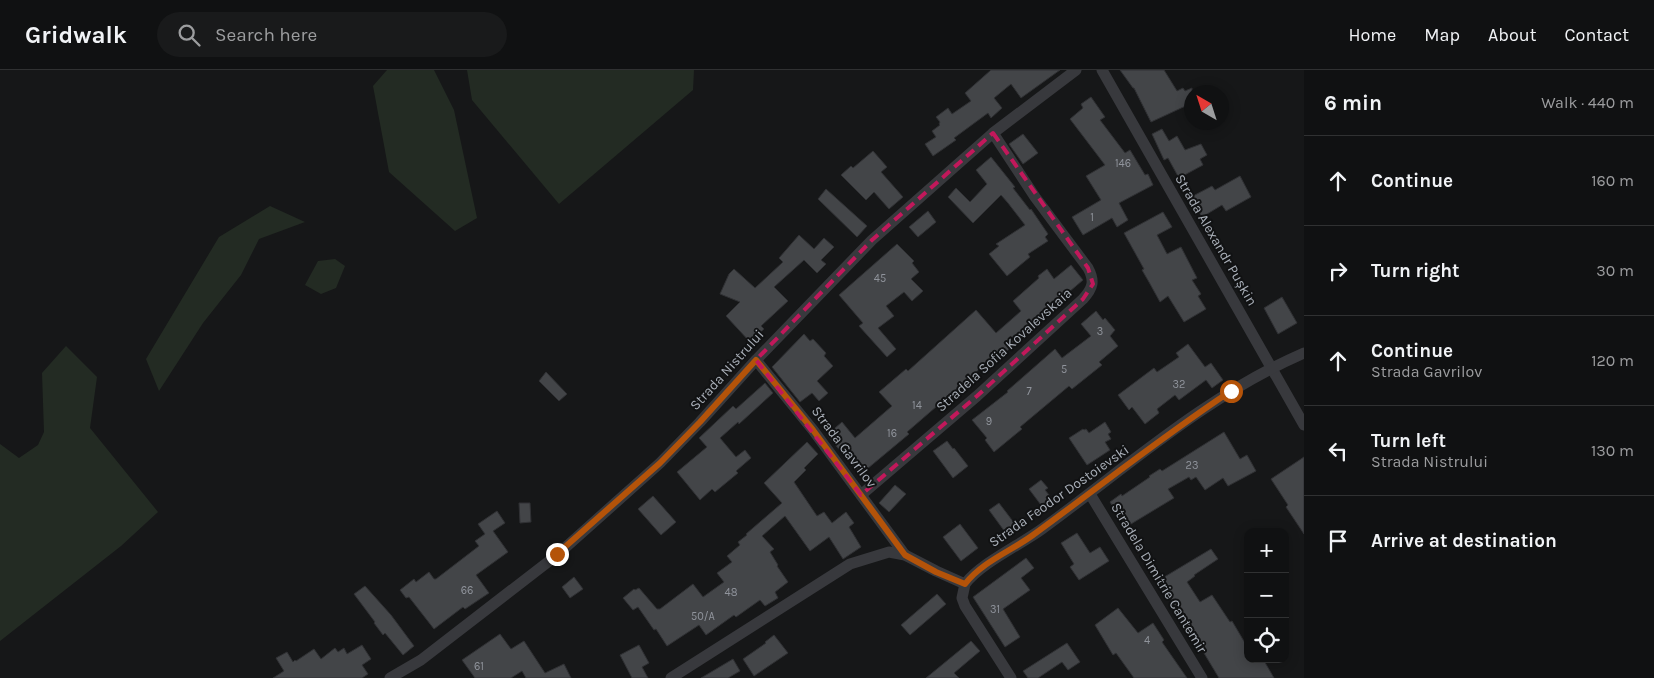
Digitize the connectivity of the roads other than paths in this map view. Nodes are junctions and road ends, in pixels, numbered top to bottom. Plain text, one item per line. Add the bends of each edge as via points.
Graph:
1 (1076, 70) edge
2 (1102, 70) edge
3 (993, 133) junction
4 (1304, 353) edge
5 (756, 360) junction
6 (1271, 367) junction
7 (1304, 424) edge
8 (1090, 494) junction
9 (861, 495) junction
10 (905, 555) junction
11 (965, 584) junction
12 (390, 678) edge
13 (671, 678) edge
14 (1011, 678) edge
15 (1202, 678) edge

1 - 3 street, Strada Nistrului
2 - 6 street, Strada Alexandr Pușkin
3 - 5 street, Strada Nistrului via 872,240
3 - 9 street, Stradela Sofia Kovalevskaia via 1088,268 1093,284 1083,299 977,396
4 - 6 street, Strada Feodor Dostoievski
5 - 9 street, Strada Gavrilov
5 - 12 street, Strada Nistrului via 660,463 557,554 421,660
6 - 7 street, Strada Alexandr Pușkin
6 - 8 street, Strada Feodor Dostoievski via 1189,419
8 - 11 street, Strada Feodor Dostoievski via 1023,543 981,568
8 - 15 street, Stradela Dimitrie Cantemir
9 - 10 street, Strada Gavrilov
10 - 11 street
10 - 13 street via 890,552 850,564
11 - 14 street via 962,598 965,606

